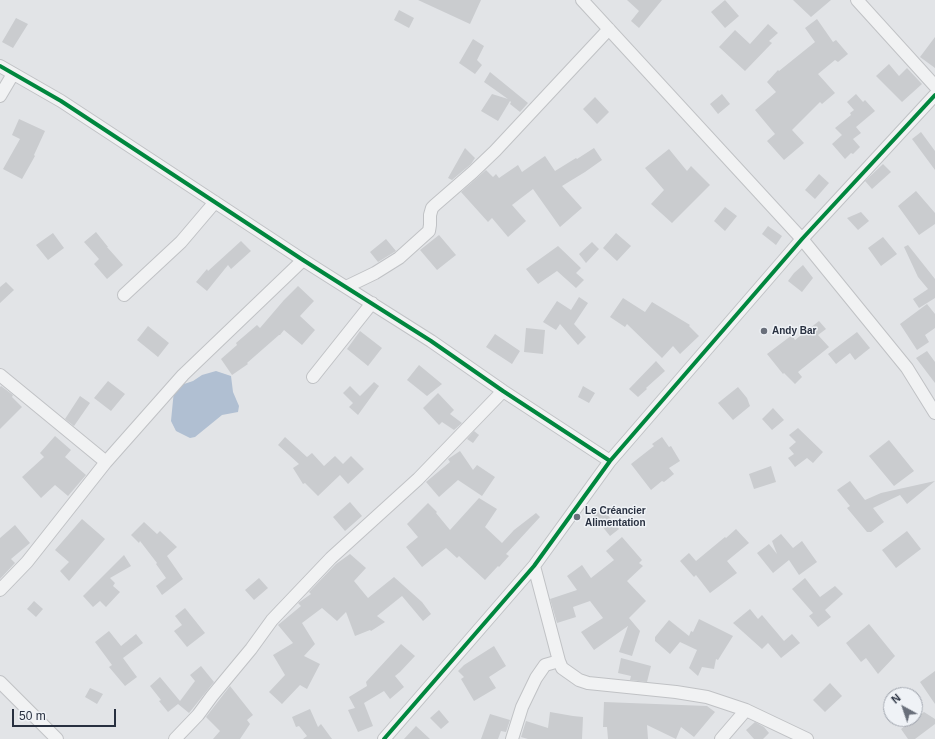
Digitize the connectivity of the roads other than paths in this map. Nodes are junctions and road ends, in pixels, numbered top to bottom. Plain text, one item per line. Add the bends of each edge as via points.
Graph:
1 (582, 0) edge
2 (857, 0) edge
3 (609, 30) junction
4 (0, 66) edge
5 (13, 74) junction
6 (935, 86) edge
7 (935, 95) edge
8 (0, 96) edge
9 (215, 202) junction
10 (802, 239) junction
11 (303, 260) junction
12 (346, 288) junction
13 (124, 295) dead end
14 (372, 303) junction
15 (0, 375) edge
16 (313, 377) dead end
17 (503, 391) junction
18 (935, 414) edge
19 (610, 461) junction
20 (106, 462) junction
21 (534, 566) junction
22 (0, 590) edge
23 (559, 661) junction
24 (0, 682) edge
25 (746, 710) junction
26 (57, 739) edge
27 (175, 739) edge
28 (384, 739) edge
29 (512, 739) edge
30 (721, 739) edge
31 (807, 739) edge

1 - 3 street
2 - 6 street
3 - 10 street
3 - 12 street via 494,151 434,204 429,231 399,258
4 - 5 street
5 - 8 street
5 - 9 street via 61,102
7 - 10 street
9 - 11 street
9 - 13 street via 181,242
10 - 18 street via 906,368
10 - 19 street
11 - 12 street
11 - 20 street via 183,375
12 - 14 street
14 - 16 street
14 - 17 street
15 - 20 street
17 - 19 street
17 - 27 street via 418,479 331,558 272,620 198,715
19 - 21 street
20 - 22 street via 27,562
21 - 23 street
21 - 28 street
23 - 25 street via 562,668 588,683 707,697
23 - 29 street via 545,665 536,678 522,707
24 - 26 street
25 - 30 street
25 - 31 street

